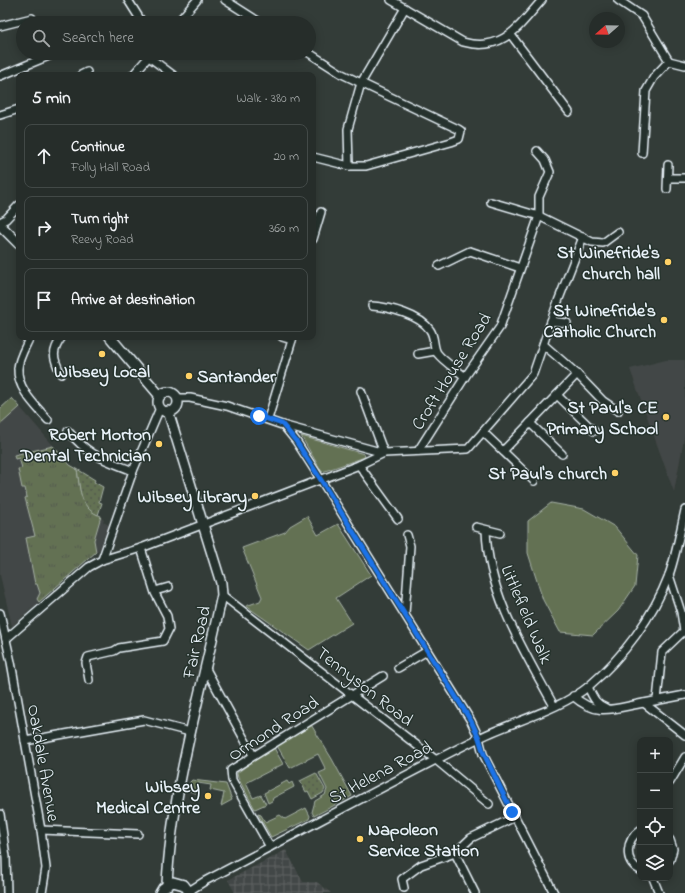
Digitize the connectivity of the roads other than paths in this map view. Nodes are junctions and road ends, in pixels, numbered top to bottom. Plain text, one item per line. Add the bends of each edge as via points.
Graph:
1 (128, 0) edge
2 (197, 0) edge
3 (225, 0) edge
4 (391, 0) edge
5 (542, 0) edge
6 (618, 0) edge
7 (405, 8) junction
8 (138, 16) edge
9 (183, 16) edge
10 (250, 16) edge
11 (16, 22) edge
12 (0, 26) edge
13 (511, 35) junction
14 (316, 57) edge
15 (39, 60) edge
16 (146, 60) edge
17 (156, 60) edge
18 (669, 61) junction
19 (685, 65) edge
20 (136, 72) edge
21 (170, 72) edge
22 (0, 76) edge
23 (361, 83) junction
24 (16, 110) edge
25 (569, 112) dead end
26 (0, 115) edge
27 (537, 151) dead end
28 (642, 153) dead end
29 (316, 158) edge
30 (668, 165) dead end
31 (349, 166) junction
32 (668, 178) junction
33 (685, 178) edge
34 (667, 189) dead end
35 (492, 202) dead end
36 (16, 208) edge
37 (321, 212) dead end
38 (539, 216) junction
39 (0, 223) edge
40 (316, 229) edge
41 (618, 232) dead end
42 (583, 237) junction
43 (16, 241) edge
44 (439, 266) dead end
45 (520, 268) junction
46 (372, 306) dead end
47 (551, 322) junction
48 (567, 323) dead end
49 (29, 340) edge
50 (60, 340) edge
51 (113, 340) edge
52 (291, 340) edge
53 (544, 345) junction
54 (436, 351) junction
55 (418, 354) dead end
56 (61, 374) dead end
57 (577, 374) junction
58 (465, 377) junction
59 (361, 391) dead end
60 (557, 395) junction
61 (160, 396) junction
62 (177, 398) junction
63 (164, 409) junction
64 (618, 411) dead end
65 (268, 419) junction
66 (48, 420) dead end
67 (530, 423) junction
68 (282, 424) junction
69 (68, 431) dead end
70 (594, 431) dead end
71 (483, 432) junction
72 (418, 451) junction
73 (503, 451) junction
74 (384, 453) junction
75 (562, 454) dead end
76 (359, 465) junction
77 (133, 471) junction
78 (321, 480) junction
79 (534, 481) dead end
80 (685, 510) edge
81 (398, 519) dead end
82 (203, 525) junction
83 (476, 528) dead end
84 (486, 530) junction
85 (500, 533) dead end
86 (407, 535) dead end
87 (142, 548) junction
88 (102, 560) junction
89 (669, 575) junction
90 (169, 587) dead end
91 (155, 591) junction
92 (222, 595) junction
93 (0, 613) edge
94 (405, 614) junction
95 (6, 639) junction
96 (427, 651) junction
97 (398, 668) dead end
98 (206, 669) junction
99 (382, 676) dead end
100 (89, 680) dead end
101 (588, 686) junction
102 (352, 695) junction
103 (685, 695) edge
104 (573, 696) junction
105 (656, 700) junction
106 (644, 703) junction
107 (554, 706) junction
108 (608, 709) junction
109 (190, 732) junction
110 (685, 735) edge
111 (479, 738) junction
112 (25, 741) junction
113 (253, 755) junction
114 (685, 756) edge
115 (436, 760) junction
116 (673, 777) edge
117 (489, 804) dead end
118 (0, 814) edge
119 (515, 817) junction
120 (41, 830) junction
121 (637, 833) edge
122 (138, 834) dead end
123 (270, 847) junction
124 (455, 852) junction
125 (637, 867) edge
126 (654, 881) edge
127 (167, 884) junction
128 (404, 888) dead end
129 (190, 892) edge
130 (7, 893) edge
131 (42, 893) edge
132 (160, 893) edge
133 (475, 893) edge
134 (554, 893) edge
135 (660, 893) edge

1 - 8 street
2 - 9 street
3 - 10 street
4 - 7 street
5 - 13 street
6 - 18 street via 642,16
7 - 13 street via 463,42 477,46
7 - 23 street
11 - 12 street
13 - 25 street
14 - 23 street
15 - 22 street
16 - 20 street
17 - 21 street
18 - 19 street
18 - 28 street via 654,77 646,91
23 - 31 street via 348,129
23 - 31 street via 458,129 462,135 459,139 366,166
24 - 26 street
27 - 38 street via 545,160 550,172 539,196
29 - 31 street
30 - 32 street
32 - 33 street
32 - 34 street
35 - 38 street
36 - 39 street
37 - 40 street
38 - 42 street
38 - 45 street, Croft House Road
39 - 43 main road
41 - 42 street via 603,243 592,242
42 - 47 street
44 - 45 street via 470,251
45 - 58 street, Croft House Road via 500,327
46 - 54 street via 388,307 422,321 430,330
47 - 48 street
47 - 53 street
49 - 66 street via 18,369 20,383
50 - 56 street via 54,348 55,361
51 - 61 main road
52 - 65 street
53 - 57 street
53 - 71 street via 533,374
54 - 55 street
54 - 58 street
57 - 60 street
57 - 64 street via 603,401
58 - 72 street, Croft House Road
59 - 74 street
60 - 67 street
60 - 70 street
61 - 62 main road via 169,392
61 - 63 main road via 158,402
62 - 63 main road via 176,406
62 - 65 street via 198,399
63 - 77 street
63 - 82 main road, Fair Road
65 - 68 street
67 - 73 street
67 - 75 street
68 - 74 street
68 - 78 street
69 - 77 street via 92,454
71 - 72 street via 468,449
71 - 73 street
72 - 74 street
73 - 79 street
74 - 76 street
76 - 78 street
76 - 81 street
77 - 88 street
78 - 82 street
78 - 94 street
80 - 89 street, St Helena Road
82 - 87 street
82 - 92 main road, Fair Road via 221,583
83 - 84 street
84 - 85 street
84 - 107 street, Littlefield Walk via 494,581 519,641
86 - 94 street via 410,546
87 - 88 street
87 - 91 street
88 - 95 street via 89,567
89 - 101 street, St Helena Road via 651,612 630,643
89 - 105 street via 681,612 684,632 662,652
90 - 91 street
91 - 100 street via 167,616 169,629 163,641 119,648 88,657 86,663
92 - 98 main road, Fair Road
92 - 102 street, Tennyson Road
93 - 95 street, Oakdale Avenue
94 - 96 street
95 - 112 street, Oakdale Avenue
96 - 97 street
96 - 111 street
98 - 109 main road, Fair Road
98 - 113 street
99 - 102 street, Ormond Road
101 - 104 street, St Helena Road
101 - 108 street via 598,705
102 - 113 street, Ormond Road
102 - 115 street, Tennyson Road
103 - 105 street
104 - 107 street, St Helena Road
104 - 108 street via 589,708
105 - 106 street
106 - 108 street
106 - 110 street
107 - 111 street, St Helena Road
109 - 112 street via 144,720
109 - 127 main road, Fair Road via 171,838
111 - 115 street, St Helena Road
111 - 119 street via 484,754
112 - 120 street, Oakdale Avenue
113 - 123 street, Ormond Road via 230,770 232,780
114 - 116 street
115 - 117 street, Tennyson Road
115 - 123 street, St Helena Road
118 - 130 street via 6,857
119 - 124 street via 471,838
119 - 134 street
120 - 122 street
120 - 131 street, Oakdale Avenue via 46,868
121 - 125 street via 630,840 628,855
123 - 129 street, St Helena Road
124 - 128 street via 421,865 402,879
124 - 133 street
126 - 135 street
127 - 129 main road via 179,883
127 - 132 main road

